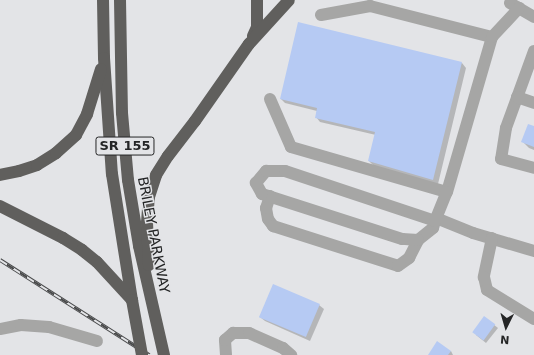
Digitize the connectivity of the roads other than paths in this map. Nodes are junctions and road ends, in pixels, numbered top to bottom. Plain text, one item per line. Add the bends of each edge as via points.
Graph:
1 (257, 0) edge
2 (289, 0) edge
3 (103, 2) edge
4 (120, 2) edge
5 (321, 15) dead end
6 (534, 17) edge
7 (492, 37) junction
8 (249, 44) junction
9 (534, 51) edge
10 (104, 58) junction
11 (517, 97) junction
12 (270, 100) dead end
13 (534, 103) edge
14 (534, 168) edge
15 (0, 175) edge
16 (446, 192) junction
17 (270, 196) junction
18 (0, 206) edge
19 (436, 219) junction
20 (492, 238) junction
21 (418, 240) junction
22 (534, 251) edge
23 (148, 286) junction
24 (132, 300) junction
25 (534, 319) edge
26 (0, 329) edge
27 (97, 340) dead end
28 (142, 355) edge
29 (164, 355) edge
30 (226, 355) edge
31 (291, 355) edge

1 - 8 highway via 257,27
2 - 8 highway
3 - 10 highway, SR 155
4 - 23 highway, BRILEY PARKWAY / SR 155 via 122,113 128,180
5 - 7 lane via 370,6
6 - 7 lane via 515,5
7 - 16 lane
8 - 23 highway via 156,175 149,196 147,223
9 - 11 lane
10 - 15 highway via 87,114 76,135 56,154 19,171
10 - 24 highway, SR 155 via 112,174
11 - 13 lane
11 - 14 lane via 506,128 501,159
12 - 16 lane via 291,147
16 - 19 lane
17 - 19 lane via 262,194 256,183 266,171 285,171
17 - 21 lane via 402,239
17 - 21 lane via 266,208 268,219 273,226 398,266 409,258
18 - 24 highway via 82,250 98,262
19 - 20 lane
19 - 21 lane via 433,228
20 - 22 lane
20 - 25 lane via 484,277 487,290
23 - 29 highway, BRILEY PARKWAY / SR 155
24 - 28 highway, SR 155, bridge
26 - 27 lane via 21,325 49,327
30 - 31 lane via 225,340 233,333 249,333 283,348

